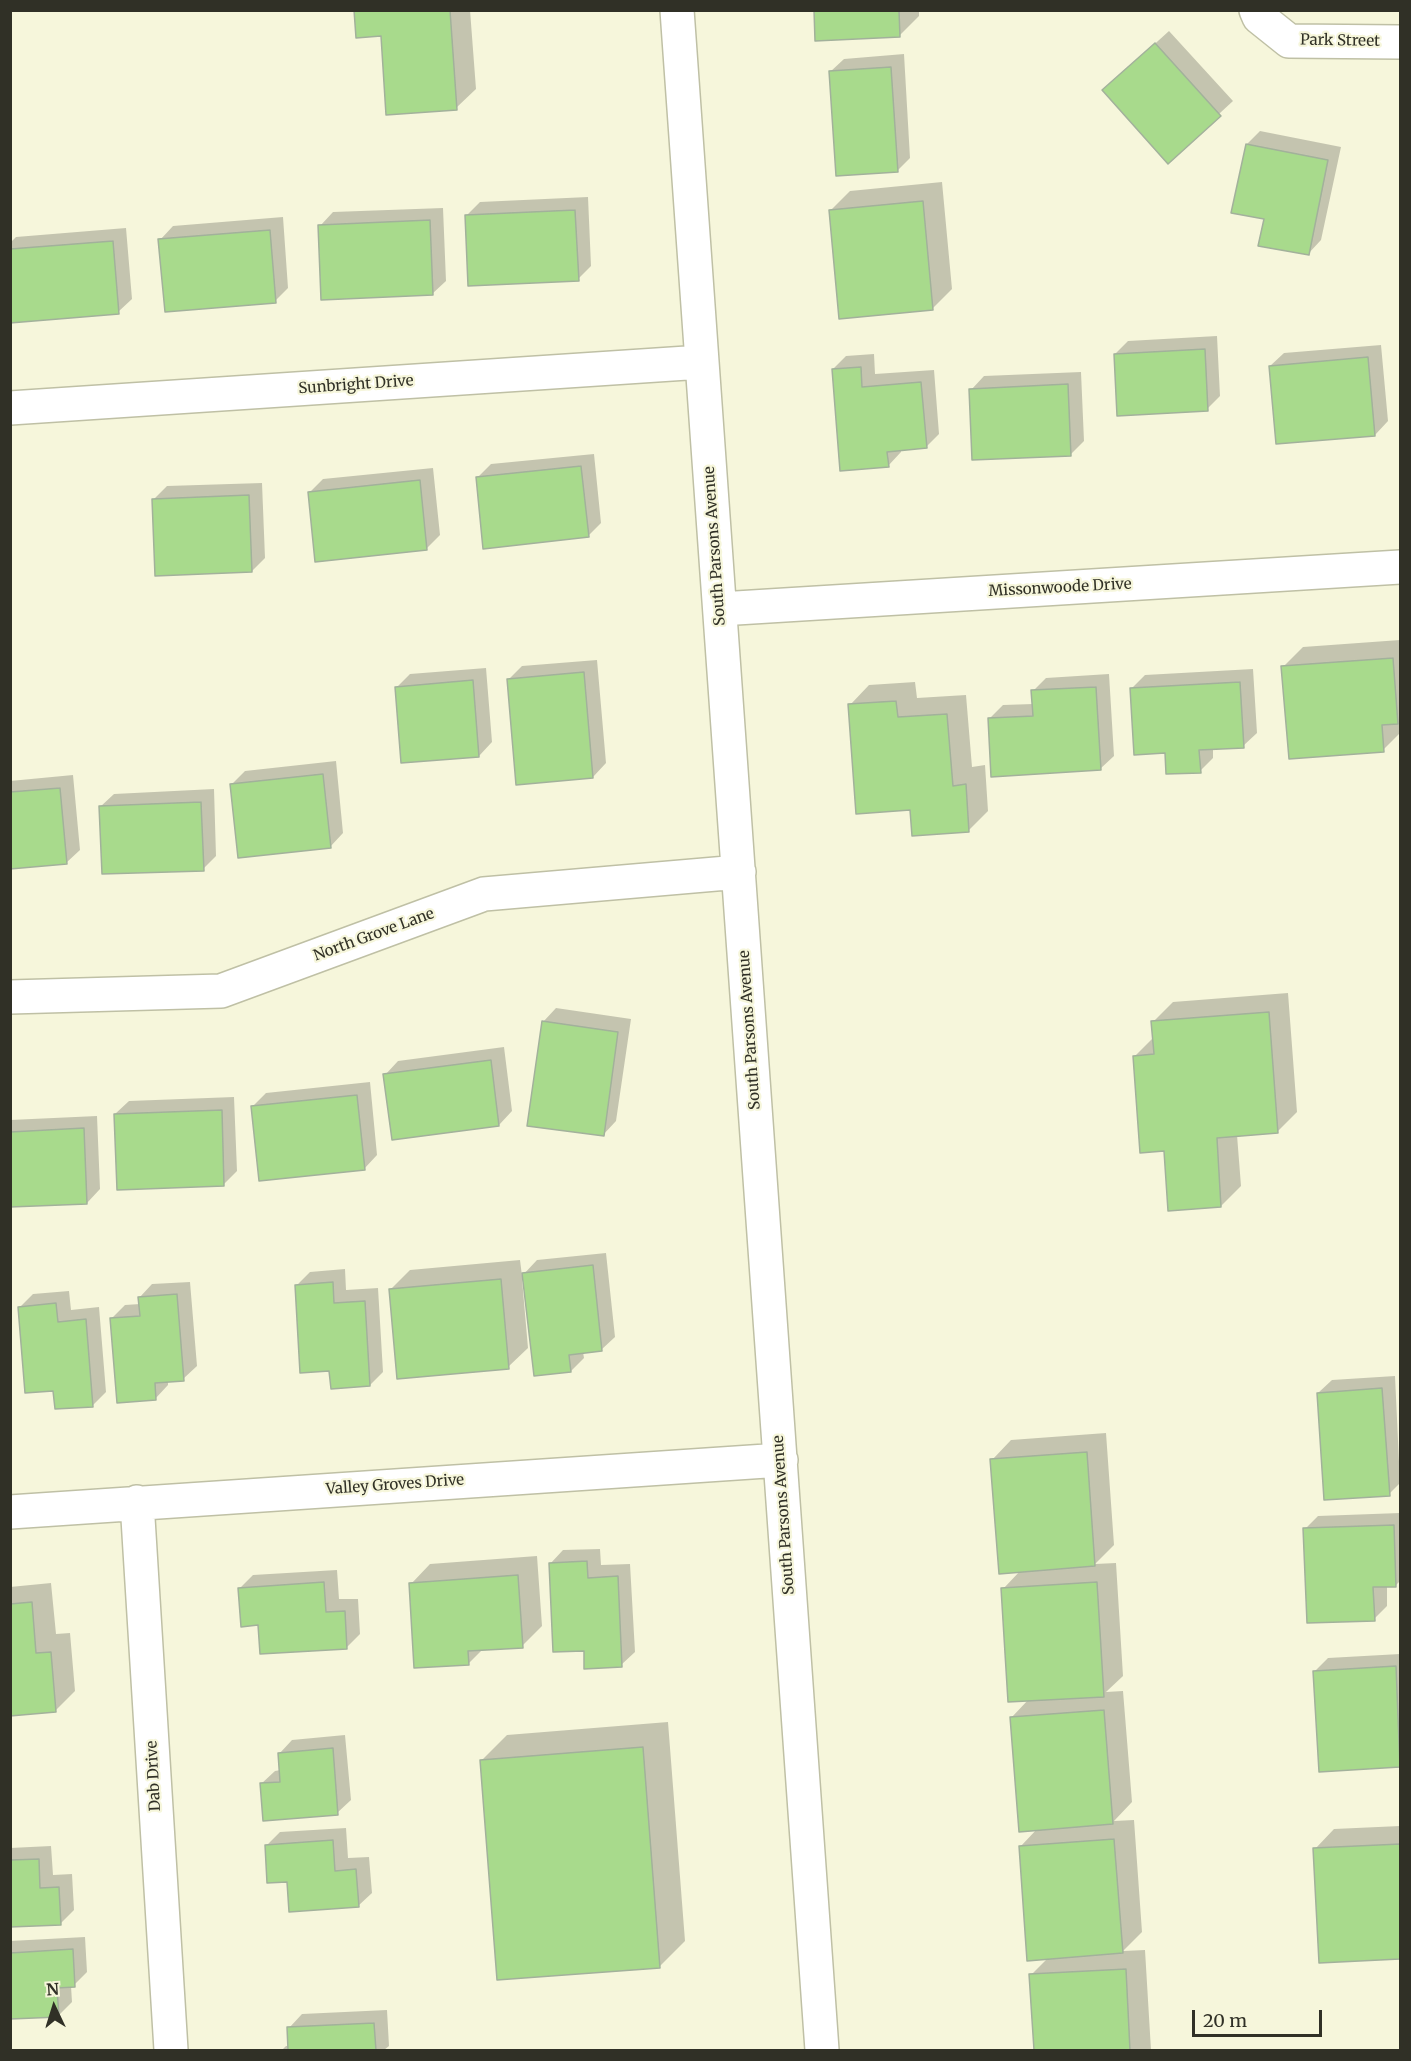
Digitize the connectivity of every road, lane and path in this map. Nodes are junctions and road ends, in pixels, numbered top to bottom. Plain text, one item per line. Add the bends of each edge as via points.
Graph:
1 (677, 10) edge
2 (1256, 10) edge
3 (1401, 42) edge
4 (702, 362) junction
5 (10, 408) edge
6 (1401, 567) edge
7 (720, 609) junction
8 (739, 872) junction
9 (10, 997) edge
10 (781, 1460) junction
11 (137, 1502) junction
12 (10, 1512) edge
13 (171, 2050) edge
14 (822, 2050) edge

1 - 4 street, South Parsons Avenue
2 - 3 street, Park Street via 1259,17 1289,41
4 - 5 street, Sunbright Drive
4 - 7 street, South Parsons Avenue
6 - 7 street, Missonwoode Drive
7 - 8 street, South Parsons Avenue
8 - 9 street, North Grove Lane via 484,894 221,991
8 - 10 street, South Parsons Avenue
10 - 11 street, Valley Groves Drive
10 - 14 street, South Parsons Avenue
11 - 12 street, Valley Groves Drive
11 - 13 street, Dab Drive

